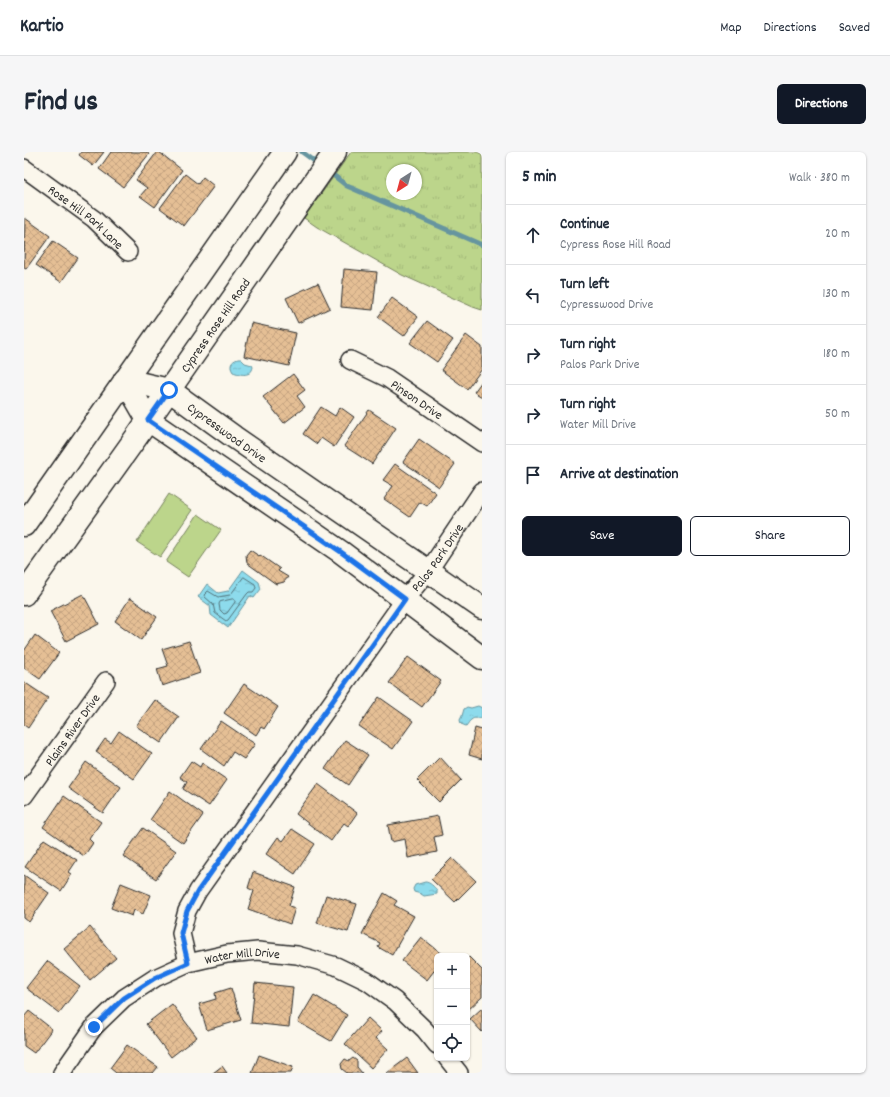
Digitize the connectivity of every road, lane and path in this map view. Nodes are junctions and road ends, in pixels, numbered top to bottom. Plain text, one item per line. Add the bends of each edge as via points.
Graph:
1 (335, 152) edge
2 (279, 160) edge
3 (24, 168) edge
4 (128, 252) dead end
5 (350, 360) dead end
6 (125, 380) junction
7 (169, 390) junction
8 (148, 420) junction
9 (482, 443) edge
10 (482, 491) edge
11 (24, 525) edge
12 (429, 570) junction
13 (24, 594) edge
14 (405, 599) junction
15 (482, 608) edge
16 (482, 658) edge
17 (106, 681) dead end
18 (24, 796) edge
19 (188, 963) junction
20 (434, 1041) edge
21 (449, 1061) edge
22 (62, 1073) edge
23 (459, 1073) edge

1 - 7 main road, Cypress Rose Hill Road
2 - 6 main road
3 - 4 street, Rose Hill Park Lane via 94,218
5 - 9 street, Pinson Drive via 386,378
6 - 7 main road, Cypresswood Drive
6 - 8 main road
6 - 11 main road
7 - 8 main road, Cypress Rose Hill Road
7 - 12 main road, Cypresswood Drive
8 - 13 main road, Cypress Rose Hill Road
8 - 14 main road
10 - 12 street, Palos Park Drive
12 - 14 street, Palos Park Drive
12 - 15 main road, Cypresswood Drive
14 - 16 main road
14 - 19 street, Palos Park Drive via 198,891 187,911 181,933
17 - 18 street, Plains River Drive
19 - 20 street, Water Mill Drive via 227,954 258,951 297,955 336,966 367,981 396,1001
19 - 22 street, Water Mill Drive via 155,978 124,998 94,1027
21 - 23 street

